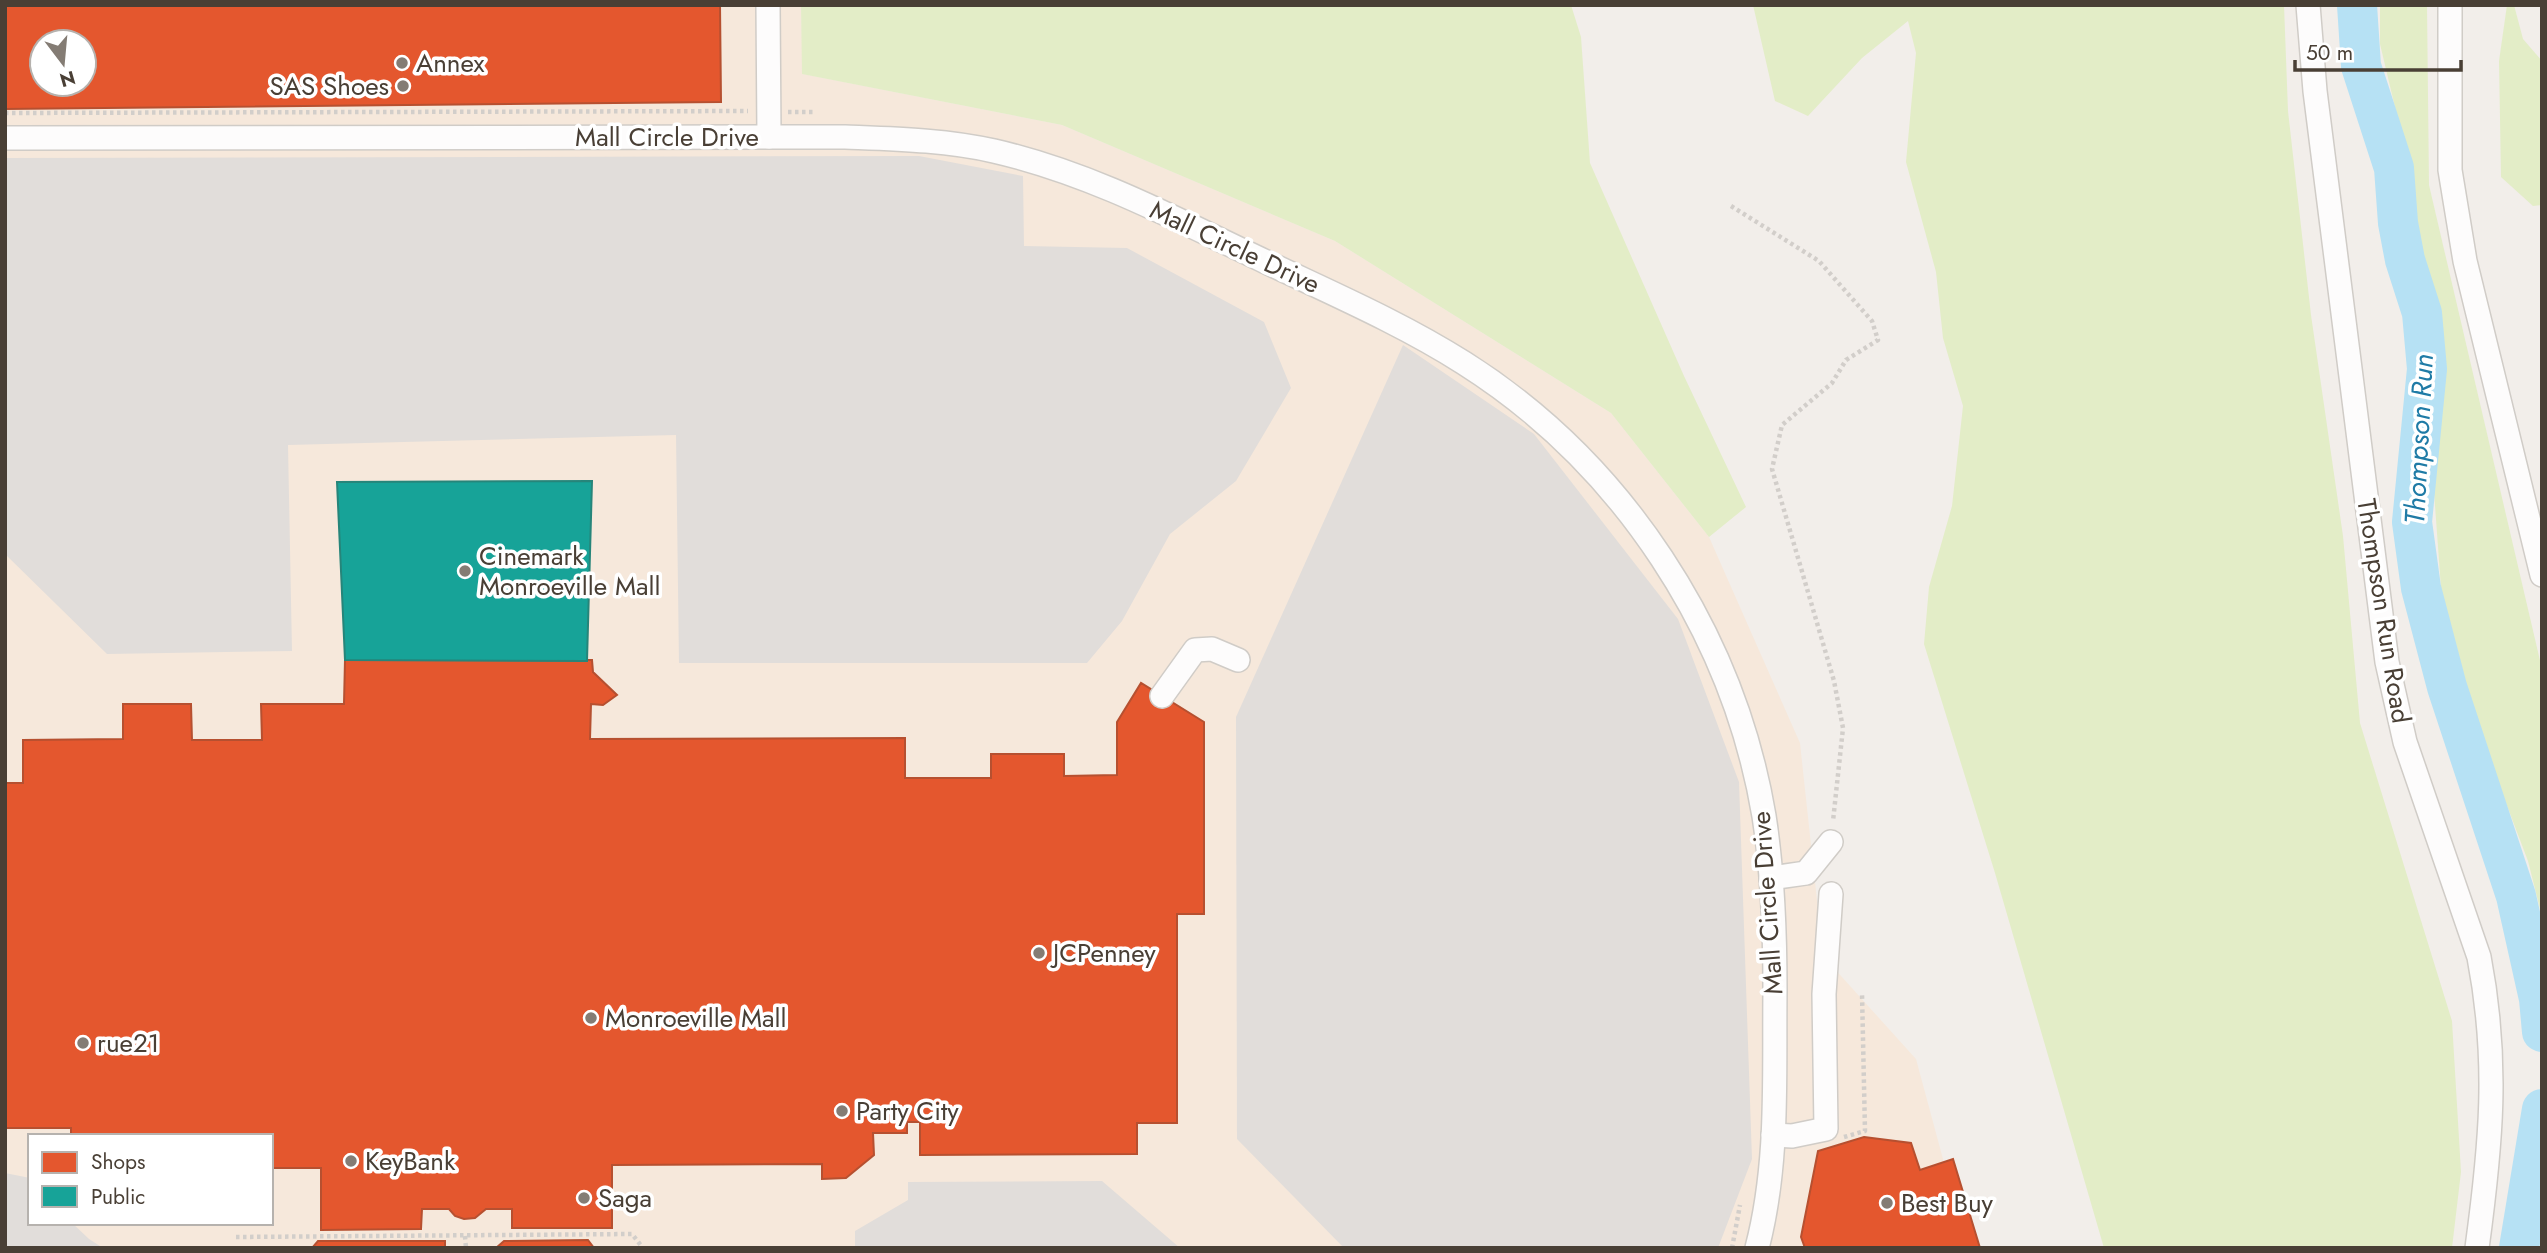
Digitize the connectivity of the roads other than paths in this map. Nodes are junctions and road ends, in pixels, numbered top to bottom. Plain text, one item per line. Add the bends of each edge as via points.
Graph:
1 (768, 5) edge
2 (2308, 5) edge
3 (2450, 5) edge
4 (769, 137) junction
5 (5, 138) edge
6 (2542, 575) edge
7 (1238, 660) dead end
8 (1162, 696) dead end
9 (1831, 842) road end
10 (1771, 878) junction
11 (1831, 894) dead end
12 (1773, 1135) junction
13 (1757, 1248) edge
14 (2477, 1248) edge

1 - 4 street
2 - 14 street, Thompson Run Road via 2316,105 2387,662 2405,742 2479,957 2489,1016 2492,1123
3 - 6 street via 2450,170 2465,261
4 - 5 street, Mall Circle Drive
4 - 10 street, Mall Circle Drive via 906,139 960,145 1020,158 1106,186 1392,322 1466,364 1529,409 1612,491 1670,570 1692,609 1744,734 1764,816
7 - 8 street via 1212,649 1195,650
9 - 10 street via 1806,873
10 - 12 street, Mall Circle Drive
11 - 12 street via 1824,994 1826,1129
12 - 13 street, Mall Circle Drive

